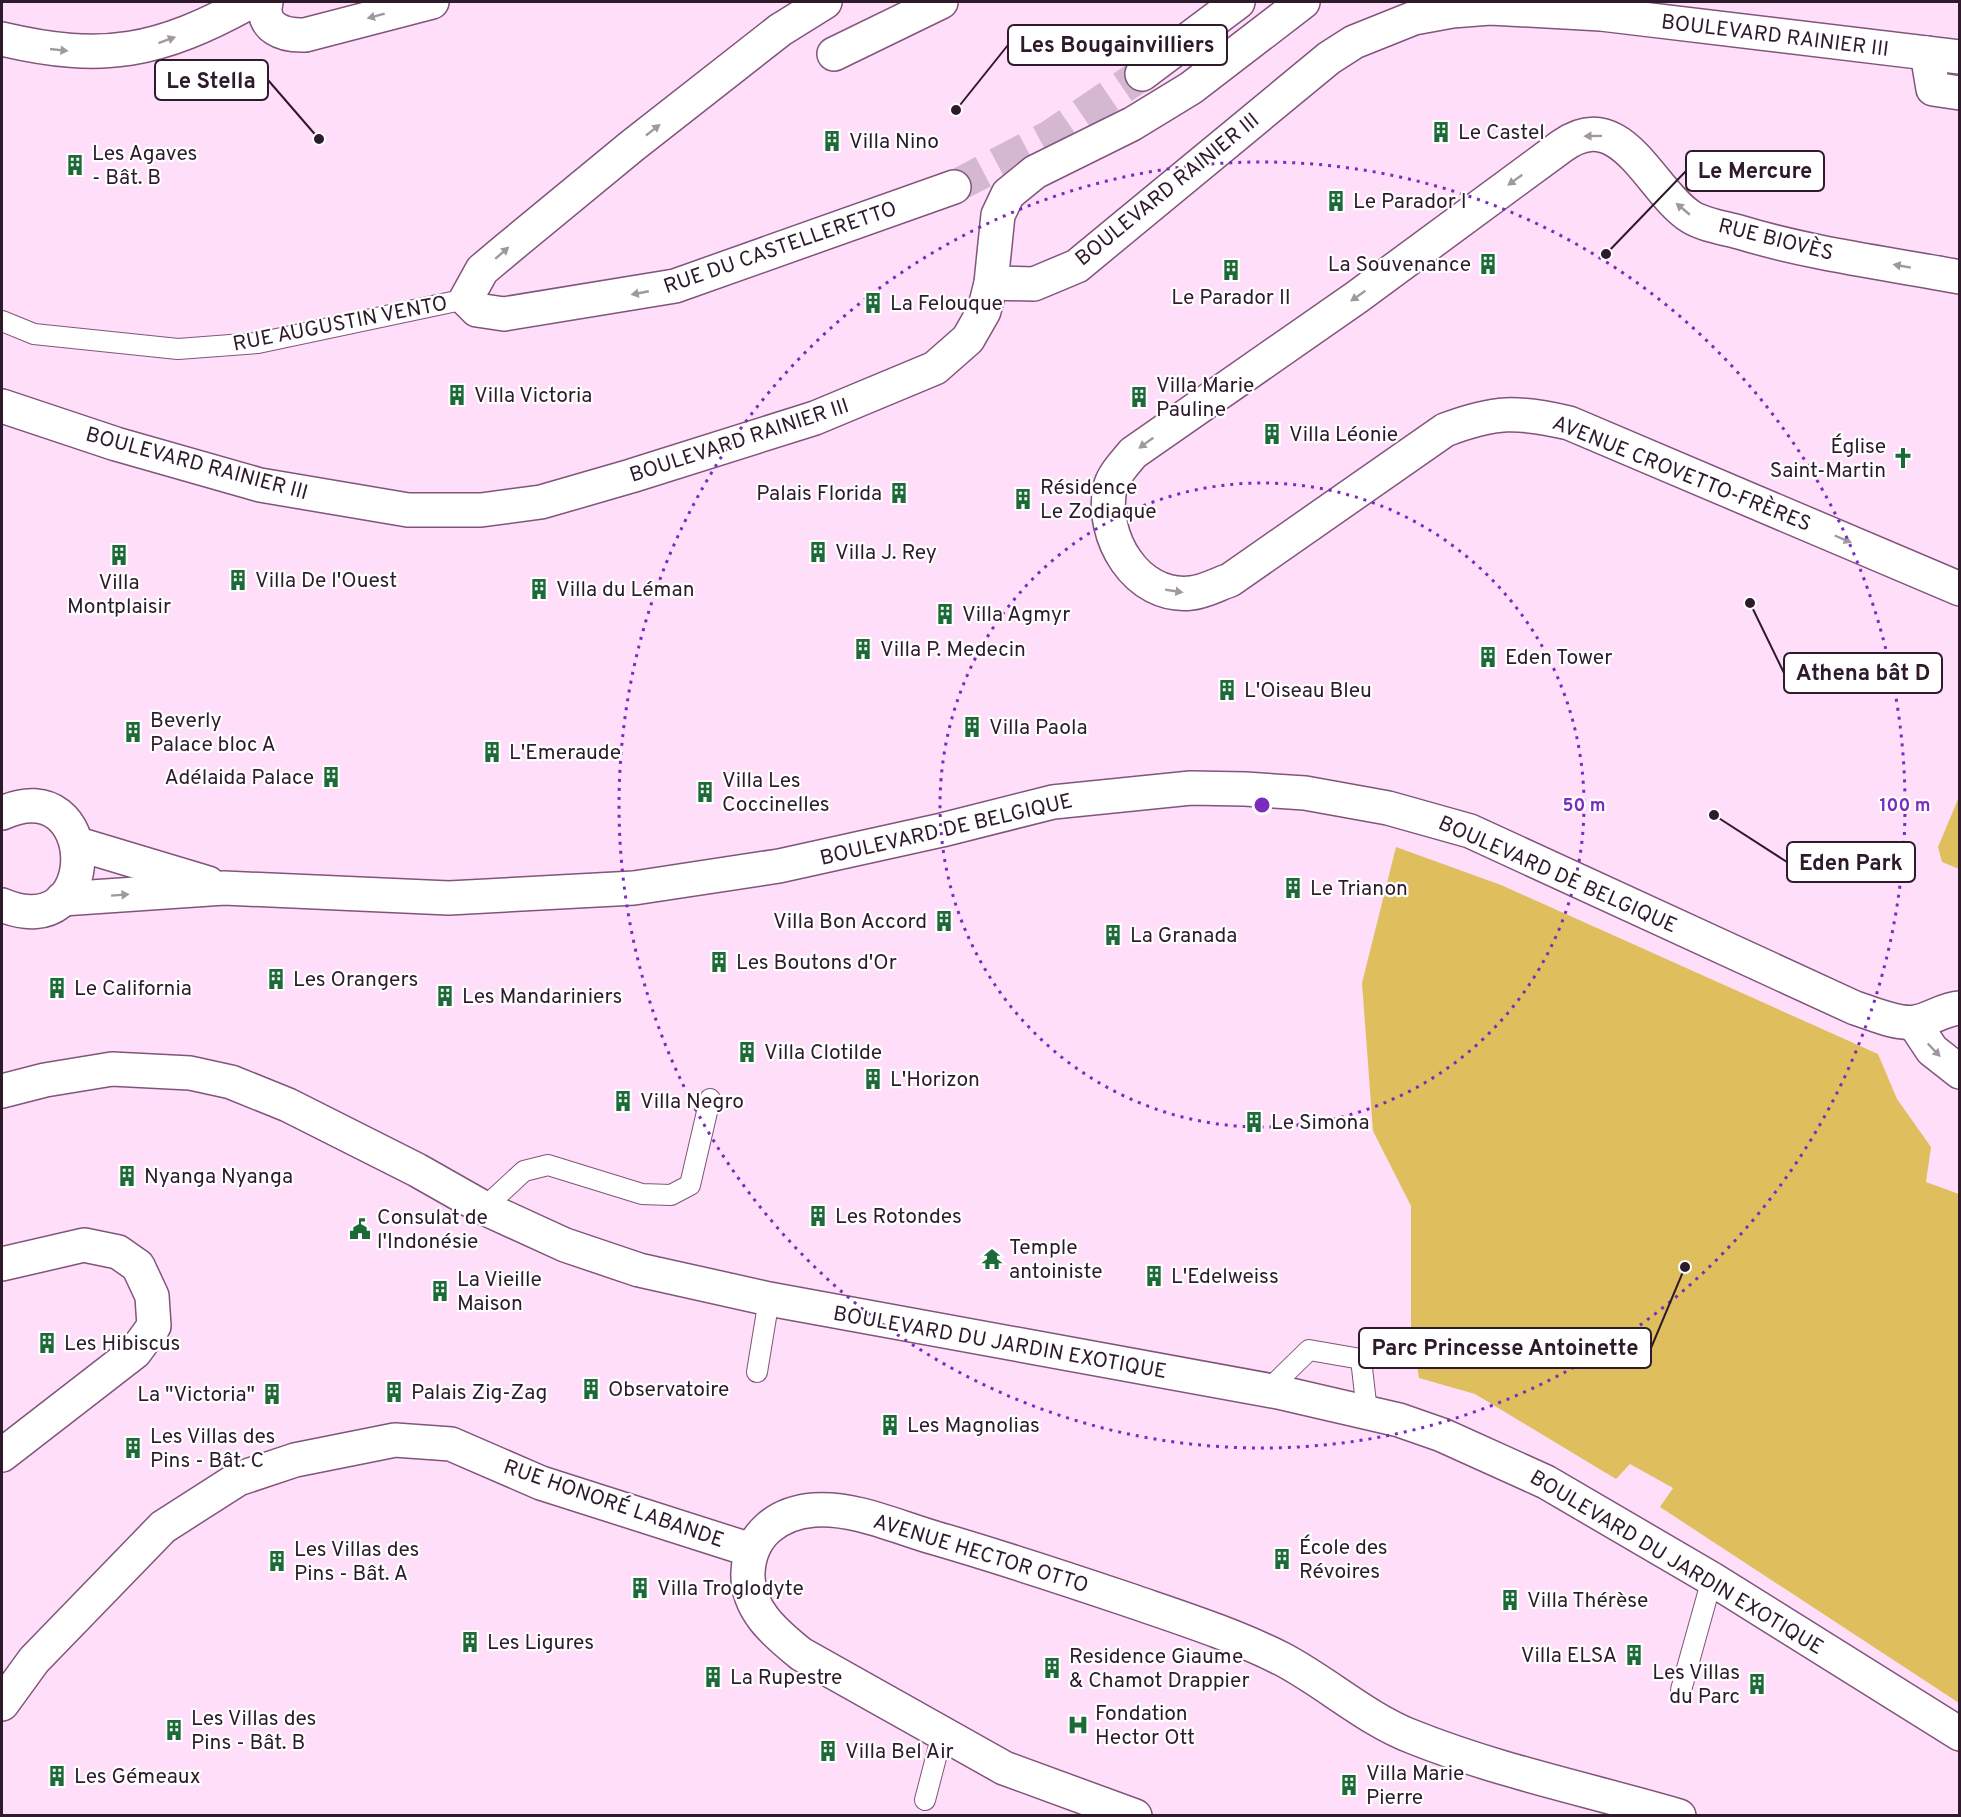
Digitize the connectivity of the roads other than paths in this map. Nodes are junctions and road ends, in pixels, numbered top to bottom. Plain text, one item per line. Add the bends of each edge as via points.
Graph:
1 (250, 2) edge
2 (266, 2) edge
3 (432, 2) edge
4 (825, 2) edge
5 (1238, 2) edge
6 (1303, 2) edge
7 (929, 15) edge
8 (2, 39) edge
9 (1927, 52) junction
10 (834, 54) dead end
11 (1959, 57) edge
12 (1142, 74) tunnel mouth
13 (1959, 93) edge
14 (1623, 145) joint
15 (954, 187) tunnel mouth
16 (1959, 277) edge
17 (991, 284) junction
18 (466, 298) junction
19 (2, 321) edge
20 (2, 406) edge
21 (1959, 589) edge
22 (2, 813) edge
23 (78, 844) junction
24 (224, 888) junction
25 (62, 899) junction
26 (2, 905) edge
27 (1959, 1008) edge
28 (1914, 1023) junction
29 (1959, 1072) edge
30 (2, 1091) edge
31 (710, 1099) dead end
32 (484, 1208) junction
33 (2, 1264) edge
34 (770, 1299) junction
35 (757, 1372) dead end
36 (1268, 1390) junction
37 (1367, 1412) junction
38 (2, 1455) edge
39 (751, 1550) junction
40 (1712, 1579) junction
41 (1681, 1690) dead end
42 (2, 1704) edge
43 (1959, 1734) edge
44 (946, 1735) junction
45 (925, 1800) dead end
46 (1135, 1815) edge
47 (1678, 1815) edge

8 -> 1 street via 62,51 143,48
3 -> 2 street via 305,35 279,32 265,17
18 -> 4 street, RUE AUGUSTIN VENTO via 483,270 516,242 780,30
5 - 12 street
6 - 17 street via 1191,88 1132,124 1035,172 1008,194 998,215
7 - 10 street
9 - 11 street, BOULEVARD RAINIER III
9 - 13 street via 1933,89
9 - 17 street, BOULEVARD RAINIER III via 1601,14 1490,8 1414,18 1361,38 1329,58 1077,266 1034,284
16 -> 14 street, RUE BIOVÈS via 1776,243 1693,218 1678,207
14 -> 21 street, AVENUE CROVETTO-FRÈRES via 1610,136 1598,134 1569,141 1357,297 1132,453 1110,487 1112,528 1118,549 1131,568 1155,588 1190,593 1230,580 1444,430 1480,417 1511,414 1569,423
15 -> 18 street, RUE DU CASTELLERETTO via 675,286 504,314 477,310
17 - 20 street, BOULEVARD RAINIER III via 984,311 968,339 935,368 916,377 815,418 631,476 541,502 481,510 408,510 260,485
18 - 19 lane, RUE AUGUSTIN VENTO via 258,343 178,349 34,334
22 - 23 street via 28,806 45,809 59,817
23 - 24 street, BOULEVARD DE BELGIQUE
23 - 25 street via 80,864 74,883
25 -> 24 street, BOULEVARD DE BELGIQUE
24 - 28 street, BOULEVARD DE BELGIQUE via 449,898 634,888 779,866 1053,801 1191,788 1305,793 1397,810 1470,831 1855,1008
25 - 26 street, BOULEVARD DE BELGIQUE via 26,912
27 - 28 street
28 -> 29 street via 1932,1050
30 - 32 street, BOULEVARD DU JARDIN EXOTIQUE via 112,1069 190,1073 231,1082 288,1105
31 - 32 lane via 690,1185 671,1195 642,1194 548,1165 524,1171
32 - 34 street, BOULEVARD DU JARDIN EXOTIQUE via 565,1245 639,1270
33 - 38 street via 84,1245 118,1252 138,1266 152,1296 154,1326 135,1352
34 - 35 lane
34 - 36 street, BOULEVARD DU JARDIN EXOTIQUE
36 - 37 street, BOULEVARD DU JARDIN EXOTIQUE
36 - 37 lane via 1309,1350 1361,1359
37 - 40 street, BOULEVARD DU JARDIN EXOTIQUE via 1442,1435 1546,1482
39 - 42 street, RUE HONORÉ LABANDE via 541,1483 451,1444 395,1440 295,1460 238,1479 163,1527 34,1660
39 - 44 street via 748,1575 752,1601 772,1630 801,1654
39 - 47 street, AVENUE HECTOR OTTO via 761,1533 777,1519 814,1510 849,1512 1225,1632 1284,1660 1410,1736 1484,1762
40 - 41 lane
40 - 43 street, BOULEVARD DU JARDIN EXOTIQUE
44 - 45 lane via 938,1750
44 - 46 street via 1004,1768

